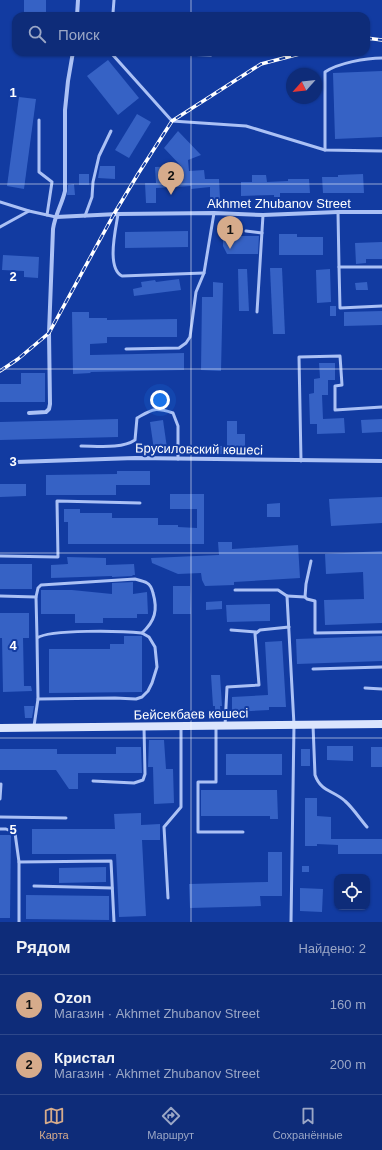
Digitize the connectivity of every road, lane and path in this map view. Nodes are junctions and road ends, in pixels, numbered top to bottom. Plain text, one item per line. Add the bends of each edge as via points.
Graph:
1 (78, 0) edge
2 (114, 0) edge
3 (77, 12) edge
4 (113, 12) edge
5 (72, 56) edge
6 (114, 56) edge
7 (382, 58) edge
8 (39, 120) dead end
9 (111, 131) dead end
10 (325, 150) junction
11 (382, 151) edge
12 (0, 202) edge
13 (29, 211) junction
14 (338, 212) junction
15 (382, 212) edge
16 (214, 213) junction
17 (118, 214) junction
18 (47, 215) junction
19 (85, 216) junction
20 (264, 216) junction
21 (56, 217) junction
22 (0, 227) edge
23 (246, 231) dead end
24 (262, 233) junction
25 (382, 267) edge
26 (339, 268) junction
27 (204, 273) junction
28 (382, 306) edge
29 (256, 312) dead end
30 (126, 349) dead end
31 (382, 407) edge
32 (29, 413) dead end
33 (81, 446) dead end
34 (178, 459) junction
35 (301, 460) junction
36 (382, 461) edge
37 (16, 462) dead end
38 (140, 503) dead end
39 (0, 556) edge
40 (311, 561) dead end
41 (235, 590) dead end
42 (0, 596) edge
43 (287, 596) junction
44 (36, 597) junction
45 (305, 597) junction
46 (289, 627) junction
47 (231, 630) dead end
48 (256, 632) junction
49 (382, 632) edge
50 (142, 633) junction
51 (36, 638) junction
52 (382, 667) edge
53 (313, 669) dead end
54 (365, 688) dead end
55 (382, 689) edge
56 (38, 699) junction
57 (382, 724) edge
58 (294, 725) junction
59 (313, 725) junction
60 (181, 726) junction
61 (220, 726) junction
62 (144, 727) junction
63 (0, 728) edge
64 (34, 728) junction
65 (93, 781) dead end
66 (1, 784) dead end
67 (0, 798) edge
68 (0, 817) edge
69 (66, 818) dead end
70 (368, 827) dead end
71 (0, 829) edge
72 (243, 832) dead end
73 (19, 862) junction
74 (34, 886) dead end
75 (112, 888) junction
76 (168, 898) dead end
77 (19, 922) edge
78 (114, 922) edge
79 (291, 922) edge

1 - 3 street
2 - 4 lane
5 - 21 street via 65,110 63,201
6 - 10 lane via 172,121 246,126
7 - 10 lane via 332,67 325,72
8 - 18 lane via 39,172 52,182
9 - 19 lane via 100,156 92,197
10 - 11 lane
12 - 13 lane
13 - 18 lane
13 - 22 lane
14 - 15 street, Akhmet Zhubanov Street
14 - 20 street, Akhmet Zhubanov Street
14 - 26 lane
16 - 17 street, Akhmet Zhubanov Street
16 - 20 street, Akhmet Zhubanov Street
16 - 27 lane
17 - 19 street, Akhmet Zhubanov Street
17 - 27 lane via 113,242 114,267 118,274 122,276
18 - 21 lane
19 - 21 street, Akhmet Zhubanov Street
20 - 24 lane
21 - 32 street via 53,229 50,300 50,404 46,412
23 - 24 lane
24 - 29 lane
25 - 26 lane
26 - 28 lane via 340,308
27 - 30 lane via 196,292 190,337 186,343 179,348
31 - 35 lane via 335,410 335,386 342,385 340,356 299,357
33 - 34 lane via 107,447 131,443 135,440 137,418 155,409 162,409 173,413 178,426
34 - 35 street, Брусиловский көшесі
34 - 37 street, Брусиловский көшесі
35 - 36 street, Брусиловский көшесі
38 - 39 lane via 57,501 58,557
40 - 45 lane
41 - 43 lane via 278,590
42 - 44 lane
43 - 45 lane
43 - 46 lane
44 - 50 lane via 41,585 135,579 147,582 152,587 156,613
44 - 51 lane
45 - 49 lane via 315,600 315,633
46 - 48 lane
46 - 58 lane
47 - 48 lane
48 - 61 lane via 259,684 227,686
50 - 51 lane via 62,633
50 - 56 lane via 149,637 155,647 157,667 152,683 142,697
51 - 56 lane
52 - 53 lane
54 - 55 lane
56 - 64 lane
57 - 59 street, Бейсекбаев көшесі
58 - 59 street, Бейсекбаев көшесі
58 - 61 street, Бейсекбаев көшесі
58 - 79 lane
59 - 70 lane via 315,775 318,782 327,791 345,801
60 - 61 street, Бейсекбаев көшесі
60 - 62 street, Бейсекбаев көшесі
60 - 76 lane via 180,808 164,827
61 - 72 lane via 216,782 198,782 198,832
62 - 64 street, Бейсекбаев көшесі
62 - 65 lane via 146,774 143,780 134,783
63 - 64 street, Бейсекбаев көшесі
66 - 67 lane
68 - 69 lane
71 - 73 lane via 15,833
73 - 75 lane via 111,861
73 - 77 lane
74 - 75 lane
75 - 78 lane

